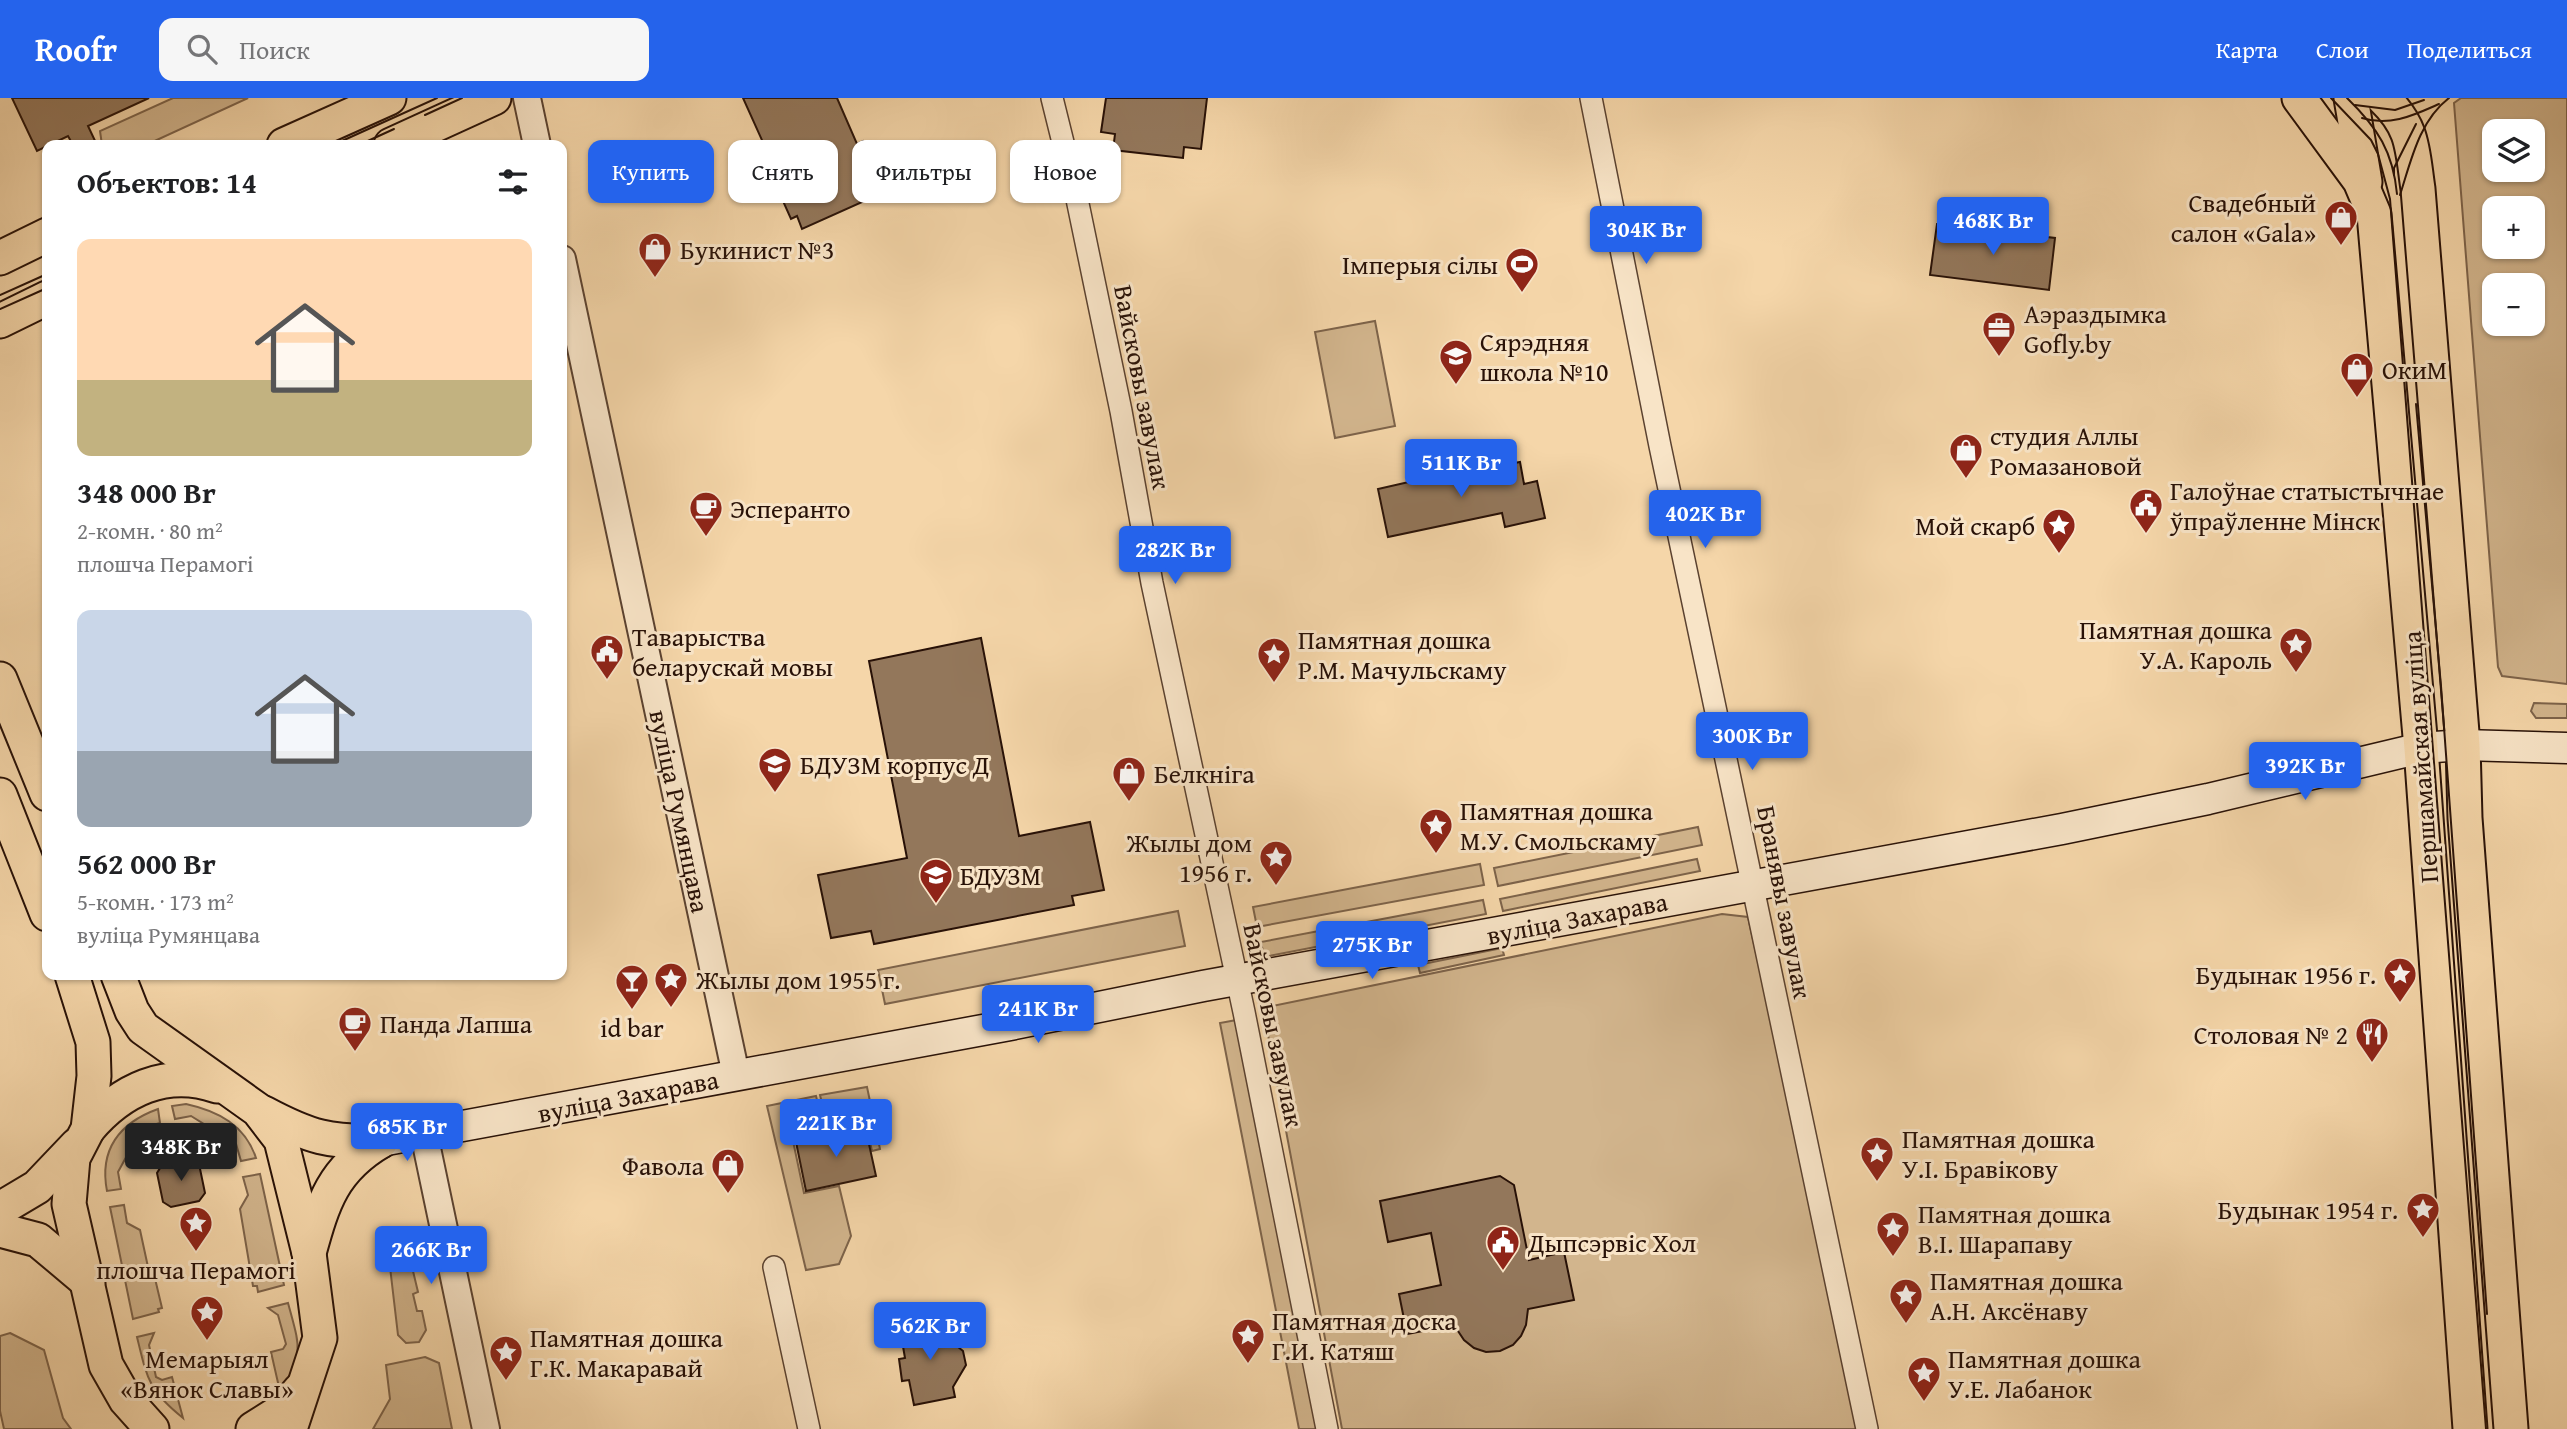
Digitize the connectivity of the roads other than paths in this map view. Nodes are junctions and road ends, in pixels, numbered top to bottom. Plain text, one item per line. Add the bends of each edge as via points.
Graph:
1 (389, 98) edge
2 (494, 98) edge
3 (527, 98) edge
4 (1052, 98) edge
5 (1591, 98) edge
6 (2351, 98) edge
7 (2383, 98) edge
8 (2414, 98) edge
9 (2302, 102) edge
10 (295, 140) edge
11 (402, 140) edge
12 (536, 140) edge
13 (2413, 149) junction
14 (2367, 192) junction
15 (42, 237) edge
16 (0, 258) edge
17 (567, 282) edge
18 (42, 300) edge
19 (0, 321) edge
20 (0, 679) edge
21 (2463, 746) junction
22 (2421, 748) junction
23 (2567, 748) edge
24 (42, 782) edge
25 (0, 795) edge
26 (1753, 885) junction
27 (42, 901) edge
28 (74, 980) edge
29 (120, 980) edge
30 (1236, 981) junction
31 (736, 1075) junction
32 (229, 1090) junction
33 (258, 1110) junction
34 (424, 1134) junction
35 (84, 1135) junction
36 (381, 1141) junction
37 (0, 1209) edge
38 (0, 1230) edge
39 (309, 1253) junction
40 (774, 1267) dead end
41 (88, 1282) junction
42 (306, 1379) junction
43 (145, 1420) edge
44 (168, 1429) edge
45 (254, 1429) edge
46 (290, 1429) edge
47 (486, 1429) edge
48 (809, 1429) edge
49 (1327, 1429) edge
50 (1867, 1429) edge
51 (2470, 1429) edge
52 (2511, 1429) edge

1 - 10 main road
2 - 11 main road
3 - 12 street
4 - 30 street, Вайсковы завулак via 1077,199
5 - 26 street, Бранявы завулак
6 - 14 main road
7 - 13 main road, Першамайская вуліца via 2404,120
8 - 13 main road
9 - 14 main road, Першамайская вуліца
13 - 21 main road, Першамайская вуліца
14 - 22 main road, Першамайская вуліца via 2374,214
15 - 16 main road
17 - 31 street, вуліца Румянцава
18 - 19 main road
20 - 24 main road
21 - 22 main road, вуліца Захарава
21 - 23 main road, вуліца Захарава
21 - 52 main road, Першамайская вуліца
22 - 26 main road, вуліца Захарава via 2100,821
22 - 51 main road, Першамайская вуліца
25 - 27 main road
26 - 30 main road, вуліца Захарава
26 - 50 street, Бранявы завулак
28 - 35 main road via 93,1041 94,1076
29 - 32 main road via 143,1028
30 - 31 main road, вуліца Захарава
30 - 49 street, Вайсковы завулак
31 - 34 main road, вуліца Захарава
32 - 33 main road
32 - 35 main road via 195,1080 150,1084 111,1104
33 - 36 main road via 312,1136 339,1142
33 - 39 main road via 281,1140
34 - 36 main road, вуліца Захарава
34 - 47 street
35 - 37 main road via 37,1187
35 - 41 main road via 71,1172 69,1204
36 - 39 main road via 360,1153 336,1179
38 - 41 main road via 38,1240
39 - 42 main road via 320,1338
40 - 48 street
41 - 43 main road via 106,1366
42 - 45 main road via 283,1410
42 - 46 main road
43 - 44 main road

